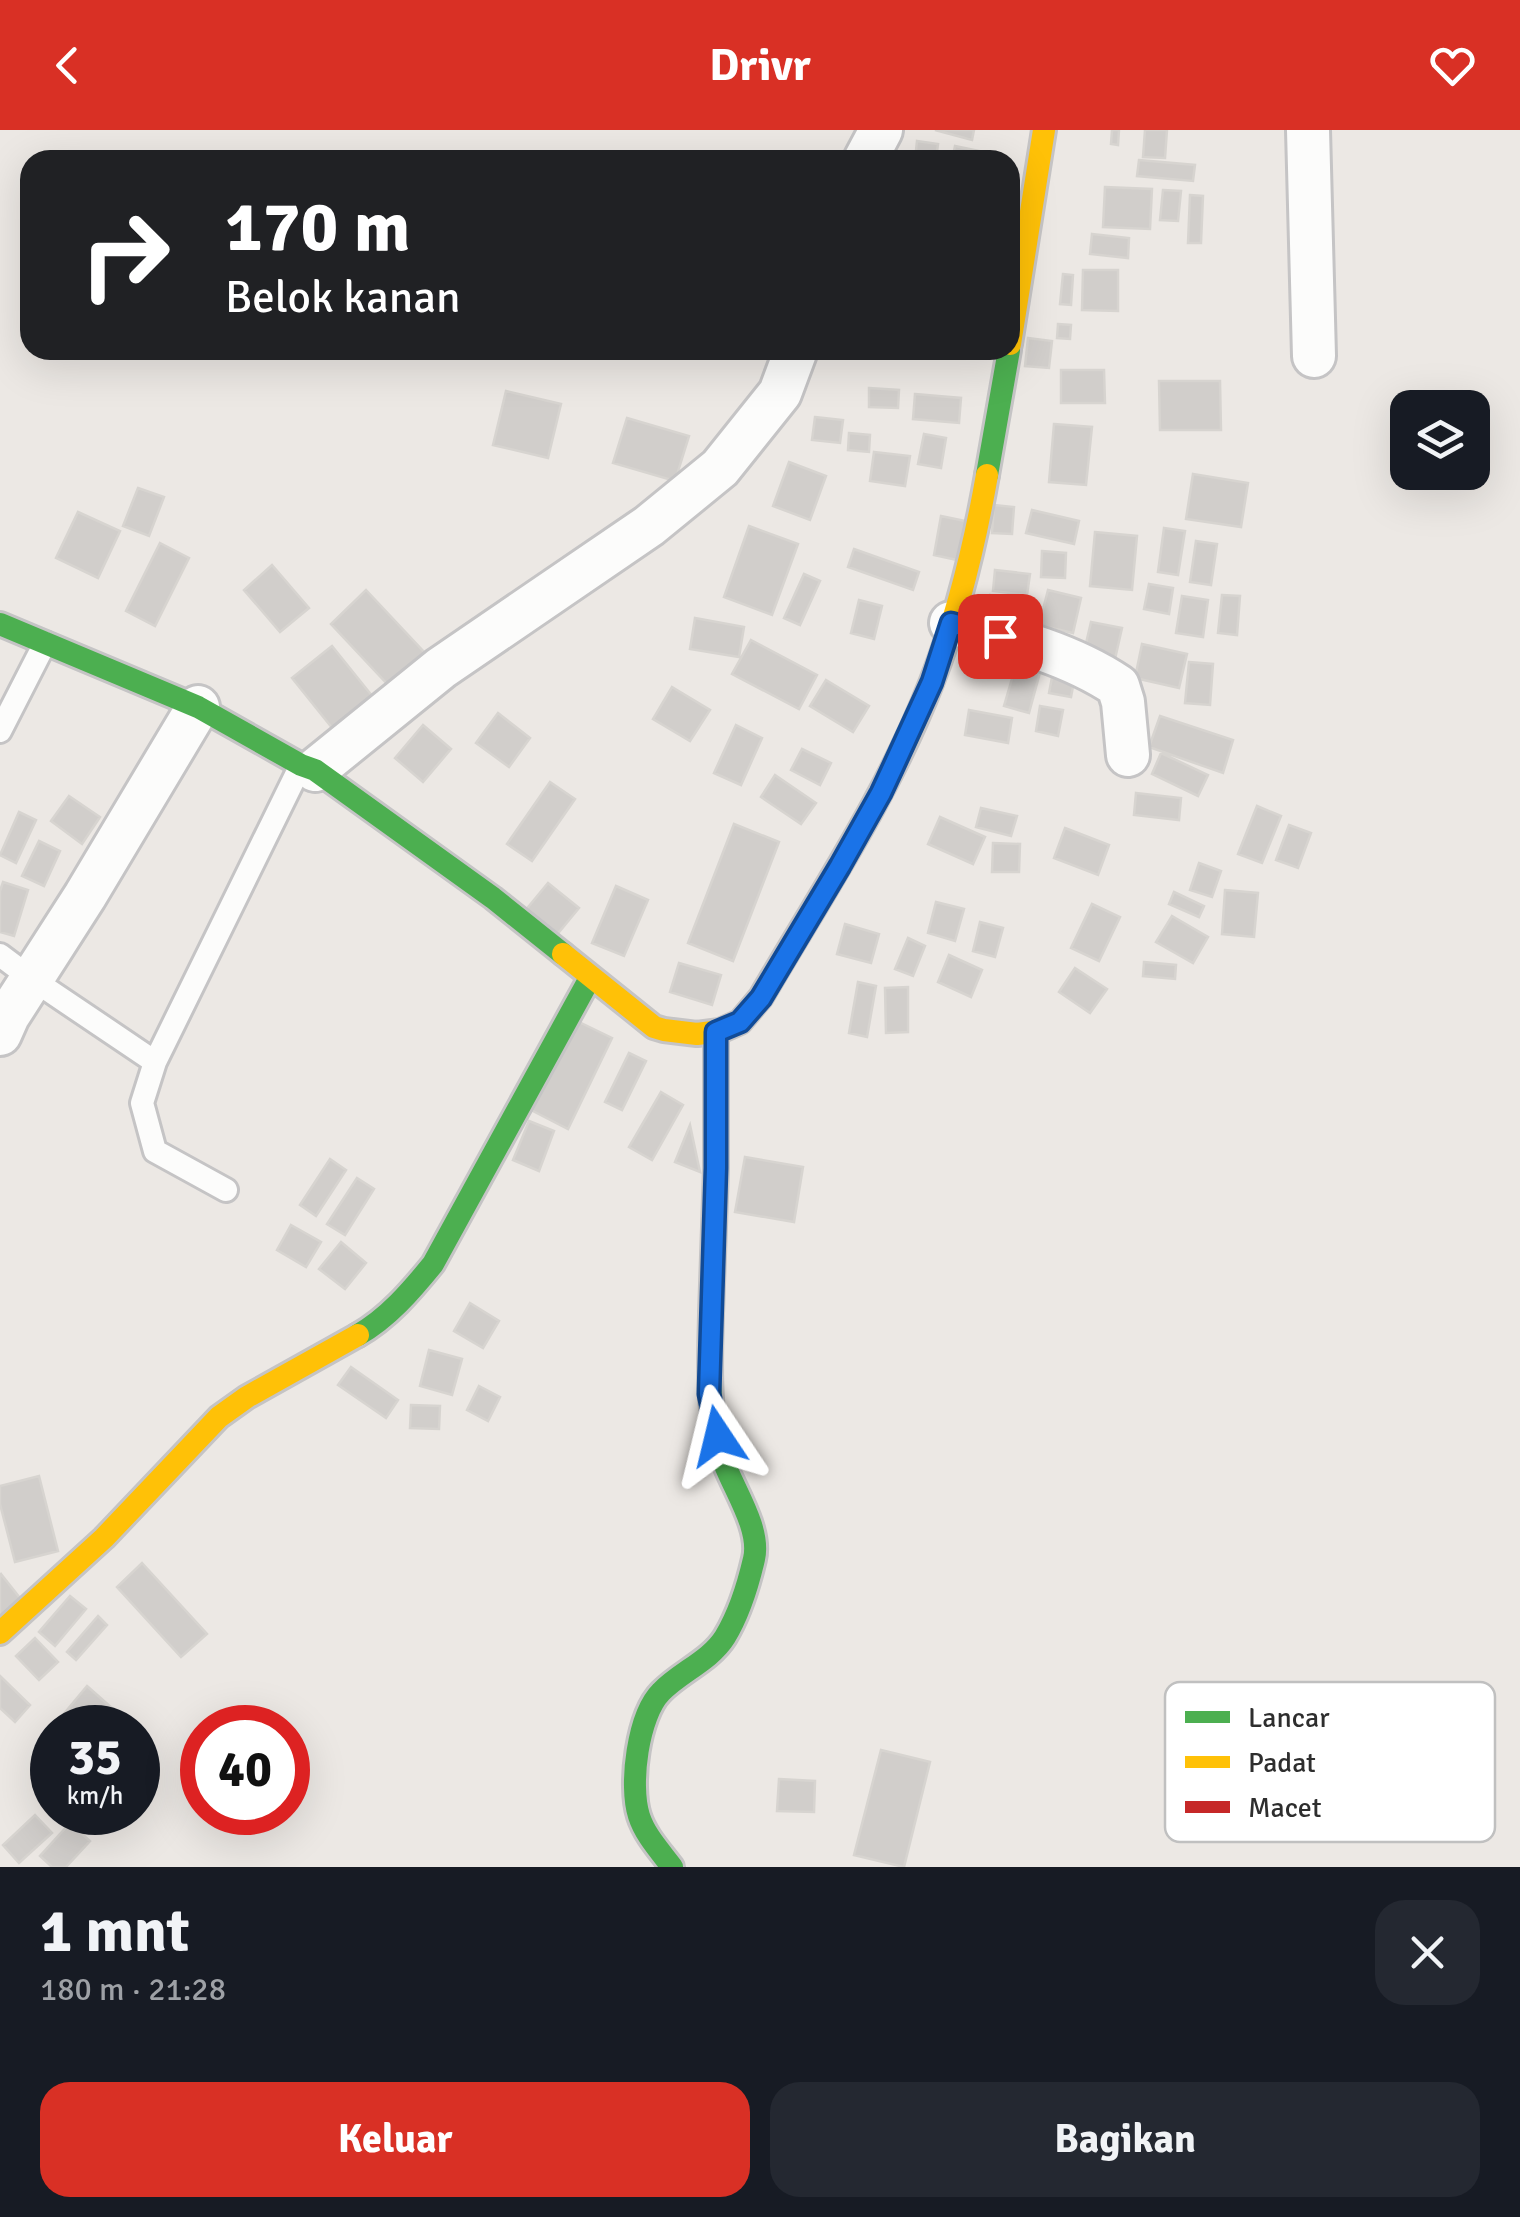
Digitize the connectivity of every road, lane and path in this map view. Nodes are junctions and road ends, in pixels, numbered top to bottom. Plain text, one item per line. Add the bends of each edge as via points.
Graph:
1 (1044, 130) edge
2 (1308, 130) edge
3 (1020, 279) edge
4 (1314, 356) dead end
5 (792, 360) edge
6 (1007, 360) edge
7 (951, 623) junction
8 (0, 624) edge
9 (45, 643) junction
10 (198, 706) junction
11 (0, 731) edge
12 (1128, 756) dead end
13 (308, 768) junction
14 (16, 967) edge
15 (590, 978) junction
16 (716, 1032) junction
17 (0, 1034) edge
18 (155, 1062) junction
19 (226, 1190) dead end
20 (0, 1633) edge
21 (672, 1867) edge

1 - 3 street
2 - 4 street
5 - 13 street via 780,392 720,468 649,526 440,668
6 - 7 street via 980,513
7 - 12 street via 1060,657 1118,686
7 - 16 street via 918,714 840,866 761,998 740,1022
8 - 9 street
9 - 10 street
9 - 11 lane
10 - 13 street
10 - 14 street via 85,896
13 - 15 street via 493,898
13 - 18 lane
14 - 17 street
14 - 18 lane
15 - 16 street via 654,1027
15 - 20 street via 433,1264 410,1292 374,1326 219,1417 104,1538
16 - 21 street via 709,1394 723,1461 750,1521 756,1553 723,1640 659,1693 639,1742 640,1816
18 - 19 lane via 142,1104 155,1151

